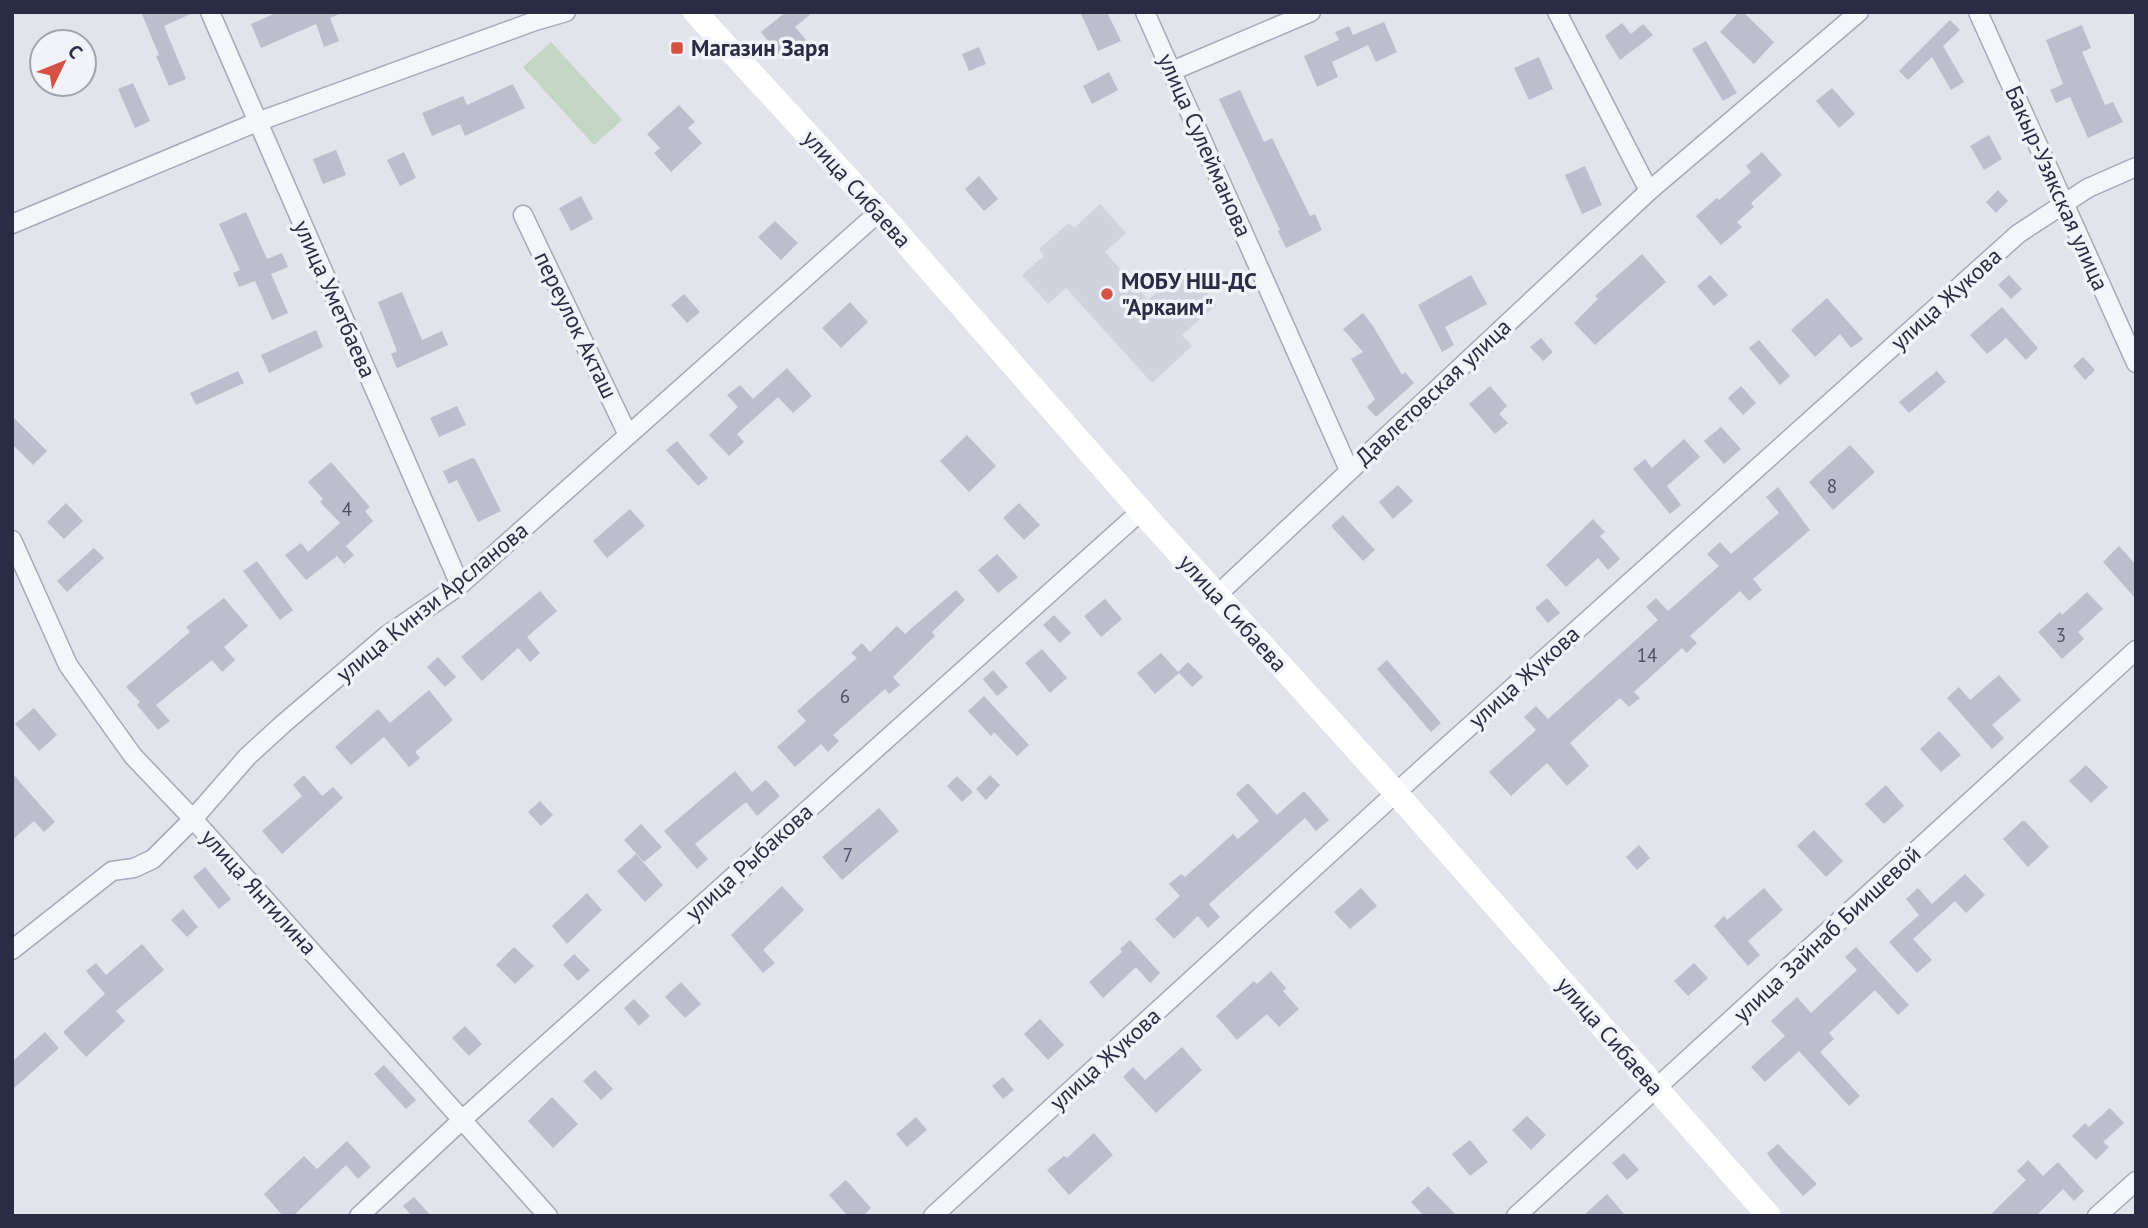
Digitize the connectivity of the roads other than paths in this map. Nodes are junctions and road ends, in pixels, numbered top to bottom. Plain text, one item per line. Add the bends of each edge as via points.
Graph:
1 (210, 12) edge
2 (566, 12) edge
3 (695, 12) edge
4 (1145, 12) edge
5 (1311, 12) edge
6 (1558, 12) edge
7 (1859, 12) edge
8 (1978, 12) edge
9 (1172, 71) junction
10 (257, 122) junction
11 (2136, 167) edge
12 (1649, 191) junction
13 (2064, 204) junction
14 (879, 212) junction
15 (523, 215) dead end
16 (12, 224) edge
17 (2136, 363) edge
18 (628, 435) junction
19 (1349, 470) junction
20 (1141, 511) junction
21 (12, 540) edge
22 (460, 586) junction
23 (1217, 595) junction
24 (2136, 650) edge
25 (1396, 793) junction
26 (193, 819) junction
27 (12, 950) edge
28 (1657, 1089) junction
29 (463, 1119) junction
30 (2136, 1181) edge
31 (359, 1216) edge
32 (548, 1216) edge
33 (933, 1216) edge
34 (1516, 1216) edge
35 (1769, 1216) edge
36 (2097, 1216) edge

1 - 10 street, улица Уметбаева
2 - 10 street
3 - 14 main road, улица Сибаева
4 - 9 street, улица Сулейманова
5 - 9 street
6 - 12 street
7 - 12 street, Давлетовская улица
8 - 13 street, Бакыр-Узякская улица
9 - 19 street, улица Сулейманова
10 - 16 street
10 - 22 street, улица Уметбаева
11 - 13 street, улица Жукова
12 - 19 street, Давлетовская улица
13 - 17 street, Бакыр-Узякская улица
13 - 25 street, улица Жукова via 2008,243
14 - 18 street, улица Кинзи Арсланова
14 - 20 main road, улица Сибаева
15 - 18 street, переулок Акташ
18 - 22 street, улица Кинзи Арсланова
19 - 23 street, Давлетовская улица
20 - 23 main road, улица Сибаева
20 - 29 street, улица Рыбакова
21 - 26 street, улица Янтилина via 68,665 133,756
22 - 26 street, улица Кинзи Арсланова via 386,636 283,724
23 - 25 main road, улица Сибаева
24 - 28 street, улица Зайнаб Биишевой
25 - 28 main road, улица Сибаева
25 - 33 street, улица Жукова
26 - 27 street, улица Кинзи Арсланова via 153,859 134,869 112,871
26 - 29 street, улица Янтилина
28 - 34 street, улица Зайнаб Биишевой
28 - 35 main road, улица Сибаева
29 - 31 street, улица Рыбакова
29 - 32 street, улица Янтилина
30 - 36 street

